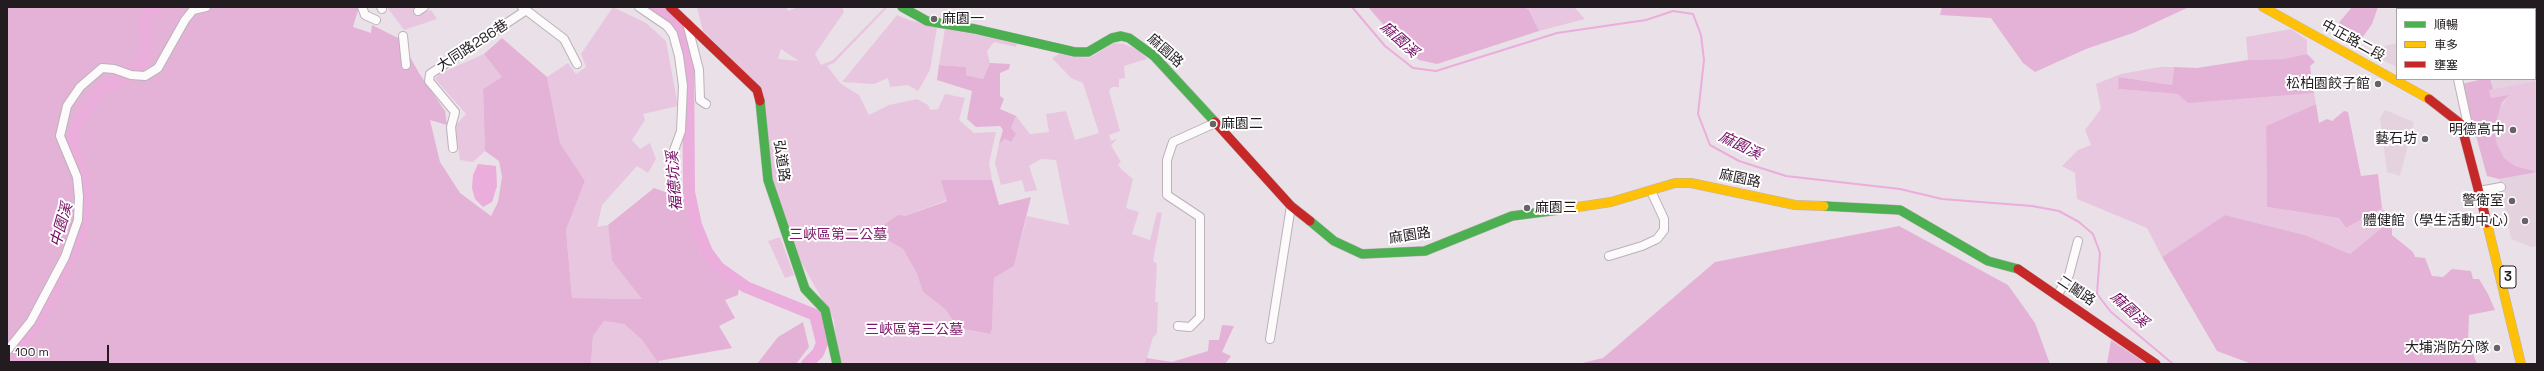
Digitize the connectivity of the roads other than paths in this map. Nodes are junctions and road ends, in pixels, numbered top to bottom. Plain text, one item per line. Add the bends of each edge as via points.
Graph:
1 (206, 7) edge
2 (362, 7) edge
3 (639, 7) edge
4 (670, 7) edge
5 (902, 7) edge
6 (2263, 7) edge
7 (2278, 7) edge
8 (524, 9) edge
9 (376, 20) dead end
10 (686, 23) junction
11 (403, 36) dead end
12 (577, 64) dead end
13 (406, 65) dead end
14 (2396, 72) edge
15 (2410, 80) edge
16 (2458, 80) edge
17 (706, 104) dead end
18 (1215, 122) junction
19 (2464, 123) junction
20 (453, 148) dead end
21 (672, 181) dead end
22 (2500, 187) dead end
23 (2483, 190) junction
24 (1651, 191) junction
25 (1291, 206) junction
26 (2078, 241) dead end
27 (1609, 256) dead end
28 (2019, 269) joint
29 (2057, 296) junction
30 (1178, 326) dead end
31 (1270, 339) dead end
32 (2519, 341) junction
33 (7, 351) edge
34 (837, 364) edge
35 (2156, 364) edge
36 (2521, 364) edge
37 (2529, 364) edge

1 - 33 street via 193,10 185,20 158,68 145,76 102,68 80,87 67,106 60,136 77,177 78,220 65,257 31,321
2 - 9 street via 364,15
3 - 21 street via 667,26 673,34 679,56 683,86 682,131 673,154
4 - 10 street, 弘道路
5 - 18 street, 麻園路 via 927,21 1076,52 1088,52 1112,38 1129,38 1154,56
6 - 19 street, 中正路二段 / 3 via 2439,105
7 - 14 street, 中正路二段
8 - 12 street via 564,38
8 - 20 street, 大同路286巷 via 430,74 430,80 455,112 451,127
10 - 17 street via 699,70 700,100
10 - 34 street, 弘道路 via 756,90 760,100 768,180 806,289 830,321
11 - 13 street
15 - 19 street, 中正路二段 / 3 via 2444,99
16 - 19 street
18 - 25 street, 麻園路
18 - 30 street via 1173,142 1167,160 1167,195 1200,216 1200,317 1190,327
19 - 23 street, 中正路二段 / 3 via 2475,140
22 - 23 street
23 - 32 street, 中正路二段 / 3
24 - 25 street, 麻園路 via 1611,202 1512,216 1425,251 1372,255 1362,254 1334,241
24 - 27 street via 1664,219 1664,230 1657,239
24 - 28 street, 麻園路 via 1675,183 1691,183 1795,205 1900,210 1988,261
25 - 31 street
26 - 29 street via 2069,275
28 - 29 street, 二鬮路
29 - 35 street, 二鬮路
32 - 36 street, 中正路二段 / 3
32 - 37 street, 中正路二段 / 3

